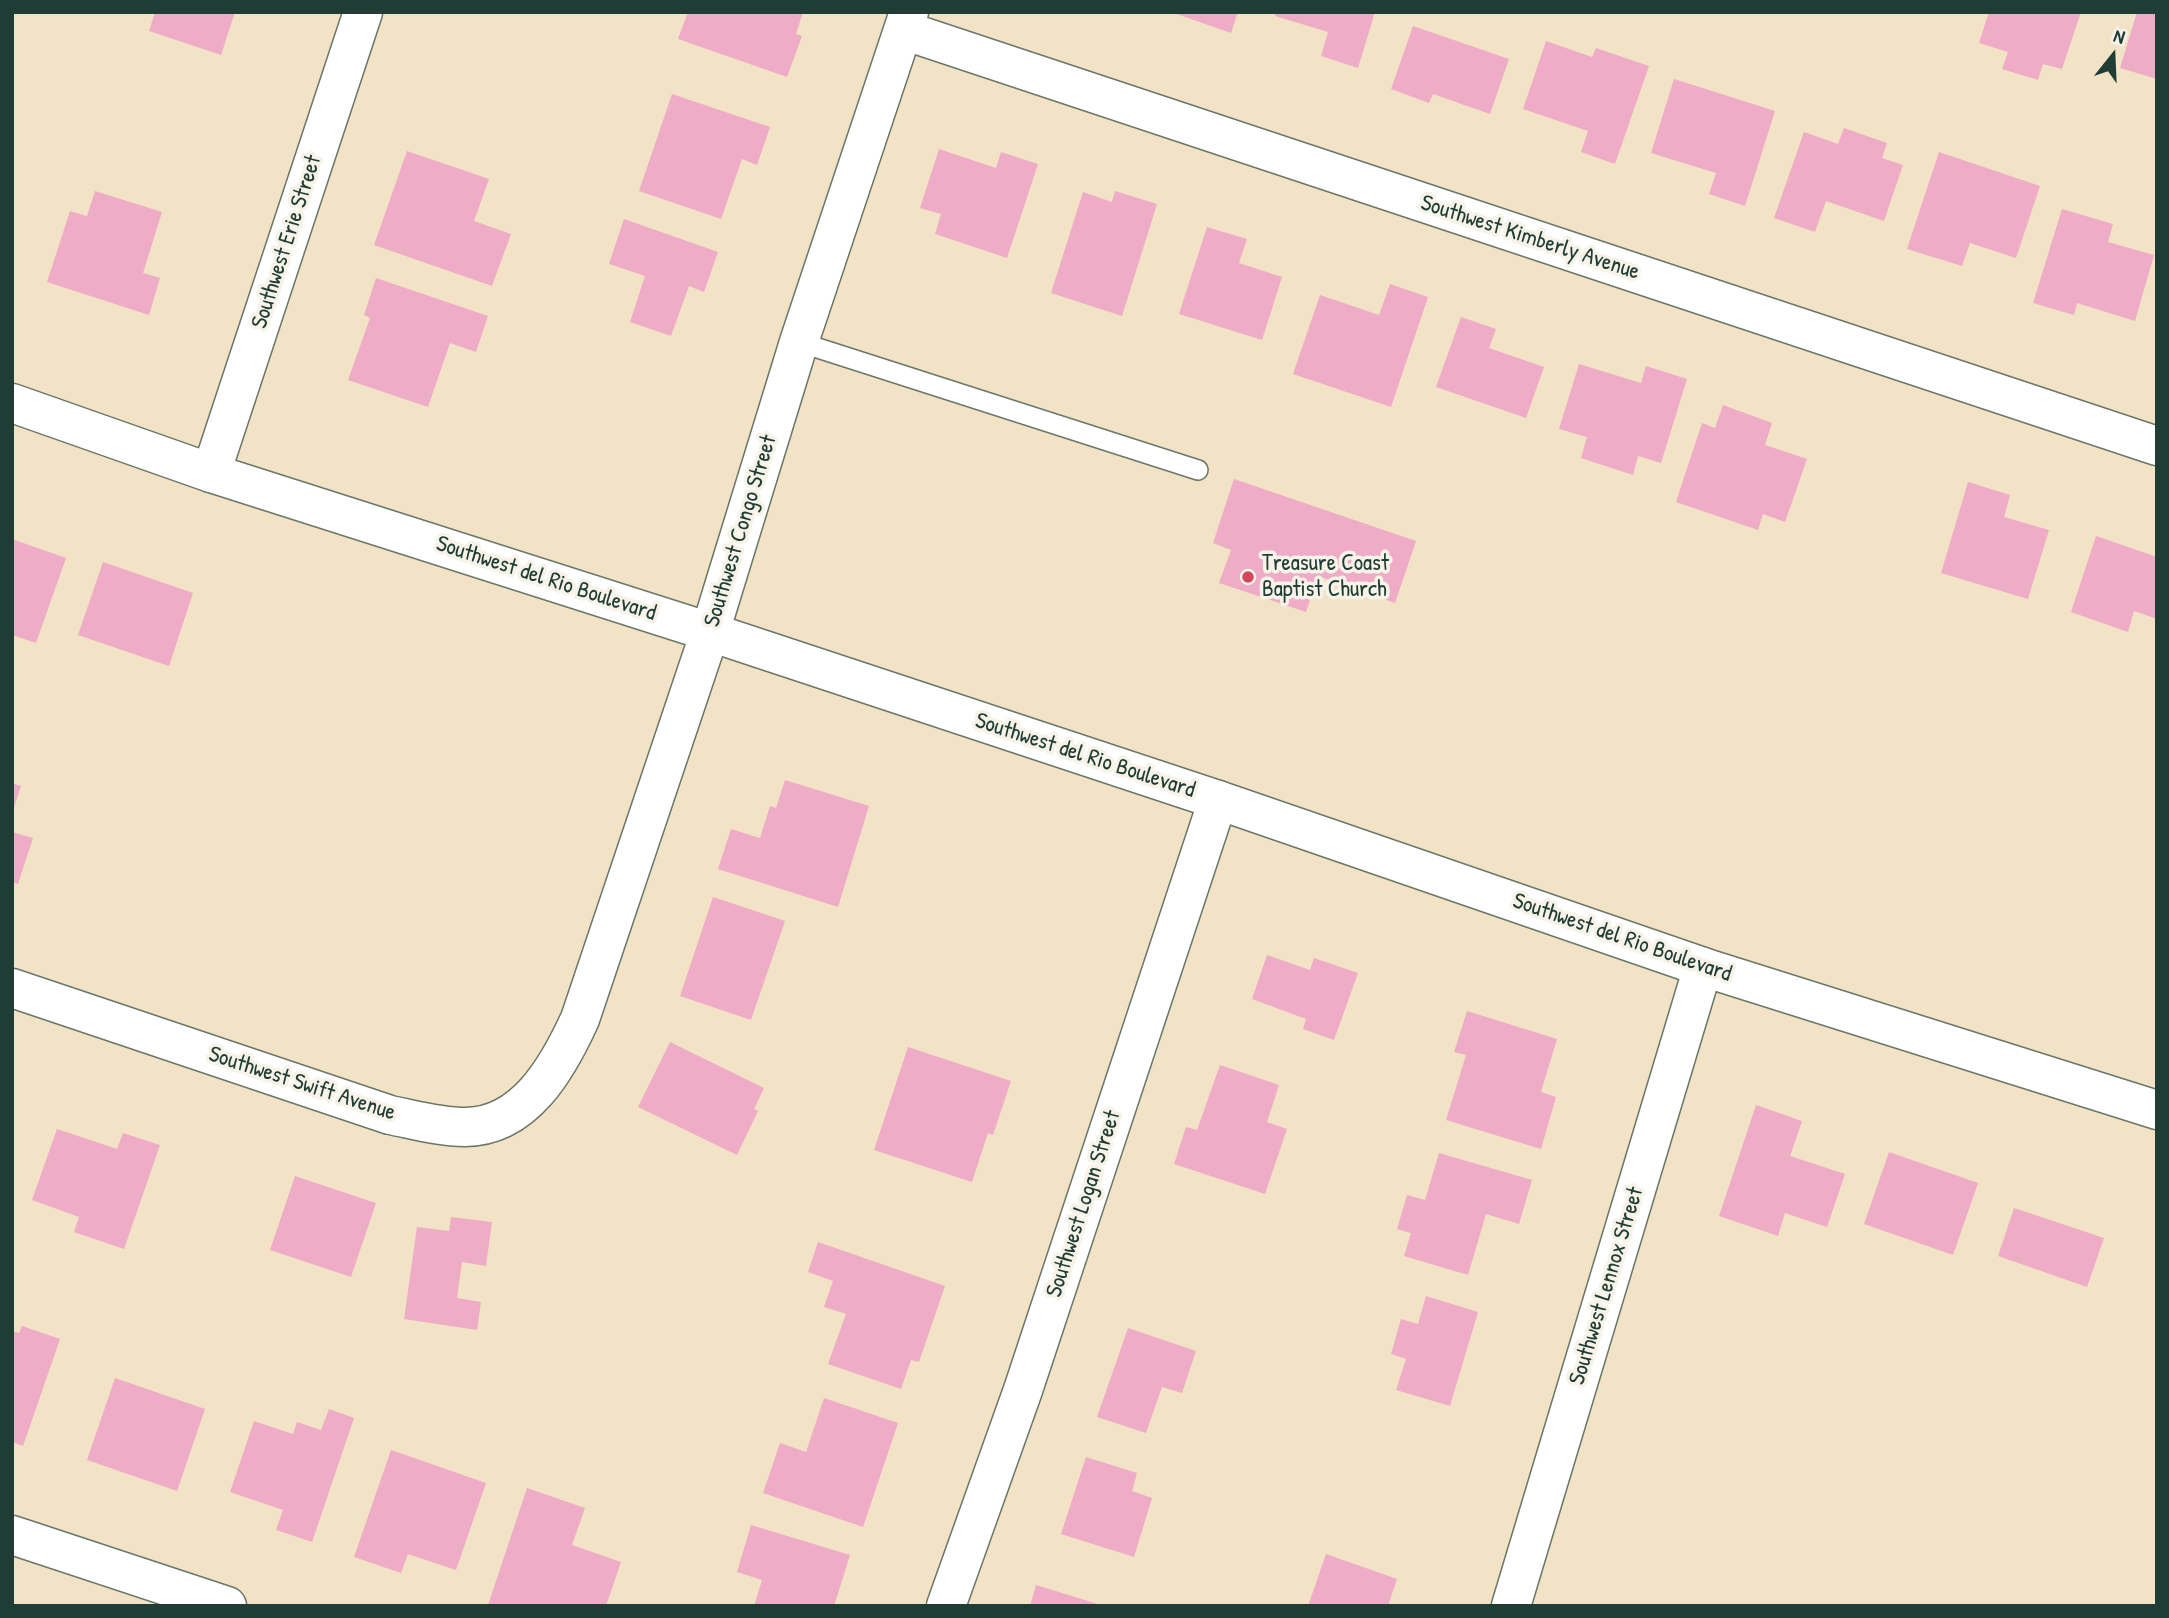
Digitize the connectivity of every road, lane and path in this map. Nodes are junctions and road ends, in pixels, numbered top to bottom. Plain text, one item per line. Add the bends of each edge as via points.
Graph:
1 (363, 12) edge
2 (906, 21) edge
3 (799, 342) junction
4 (12, 403) edge
5 (2157, 446) edge
6 (1198, 470) dead end
7 (211, 473) junction
8 (710, 632) junction
9 (1217, 800) junction
10 (1703, 967) junction
11 (12, 988) edge
12 (567, 1048) joint
13 (2157, 1110) edge
14 (12, 1535) edge
15 (227, 1606) edge
16 (946, 1606) edge
17 (1511, 1606) edge

1 - 7 street, Southwest Erie Street
2 - 3 street, Southwest Congo Street
2 - 5 street, Southwest Kimberly Avenue
3 - 6 lane
3 - 8 street, Southwest Congo Street
4 - 7 street, Southwest del Rio Boulevard
7 - 8 street, Southwest del Rio Boulevard
8 - 9 street, Southwest del Rio Boulevard
8 - 12 street, Southwest Congo Street
9 - 10 street, Southwest del Rio Boulevard
9 - 16 street, Southwest Logan Street via 1027,1377
10 - 13 street, Southwest del Rio Boulevard
10 - 17 street, Southwest Lennox Street
11 - 12 street, Southwest Swift Avenue via 390,1115 434,1124 467,1127 495,1122 518,1109 536,1093
14 - 15 street

